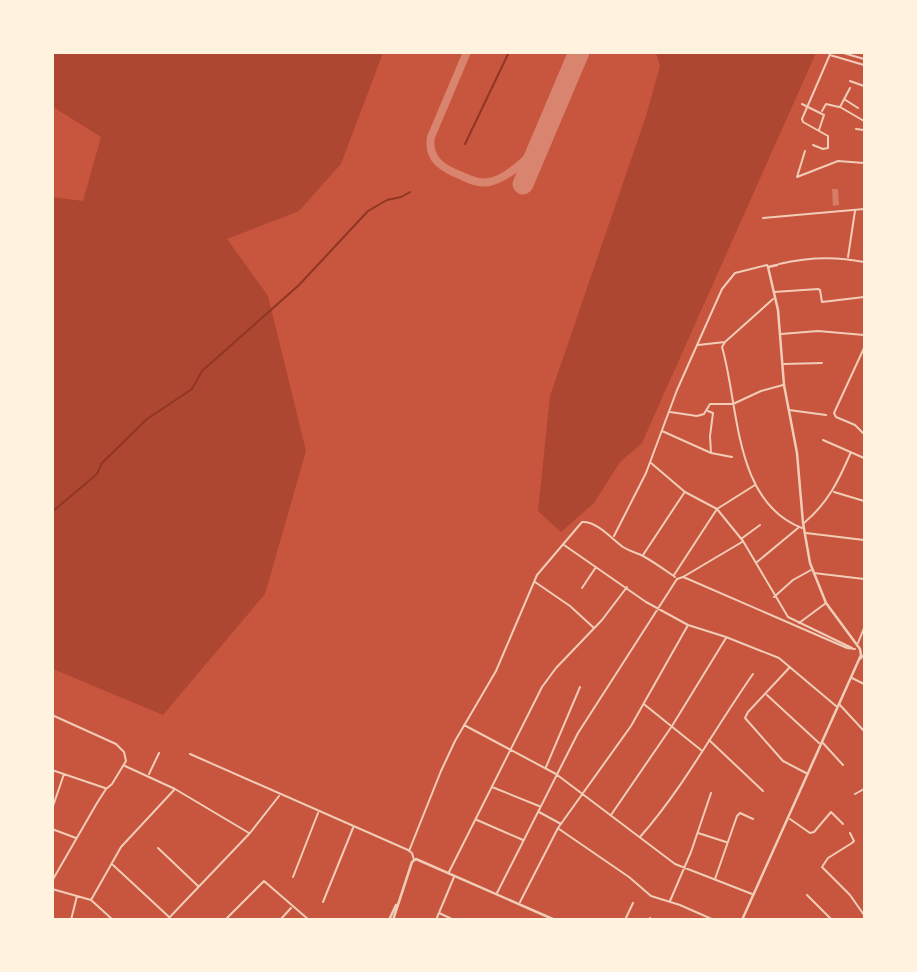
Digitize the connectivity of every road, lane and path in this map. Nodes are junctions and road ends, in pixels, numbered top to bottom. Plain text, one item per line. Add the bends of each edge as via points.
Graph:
1 (840, 52) edge
2 (830, 54) edge
3 (860, 58) junction
4 (864, 59) edge
5 (859, 64) junction
6 (864, 65) edge
7 (850, 81) dead end
8 (864, 86) edge
9 (850, 88) dead end
10 (844, 99) junction
11 (802, 104) dead end
12 (807, 106) junction
13 (840, 107) junction
14 (858, 108) dead end
15 (821, 113) junction
16 (864, 121) edge
17 (856, 129) dead end
18 (864, 130) edge
19 (818, 131) junction
20 (813, 145) dead end
21 (805, 151) dead end
22 (864, 163) edge
23 (864, 209) edge
24 (855, 210) junction
25 (763, 218) dead end
26 (848, 259) junction
27 (864, 262) edge
28 (777, 265) joint
29 (768, 267) junction
30 (773, 292) junction
31 (864, 297) edge
32 (774, 298) junction
33 (780, 334) junction
34 (864, 335) edge
35 (725, 342) junction
36 (697, 345) junction
37 (864, 348) edge
38 (822, 363) dead end
39 (782, 364) junction
40 (784, 385) junction
41 (733, 404) junction
42 (789, 410) junction
43 (707, 411) junction
44 (670, 412) junction
45 (826, 415) dead end
46 (662, 430) junction
47 (864, 434) edge
48 (823, 440) dead end
49 (851, 452) junction
50 (711, 453) junction
51 (732, 457) dead end
52 (864, 458) edge
53 (650, 462) junction
54 (755, 484) junction
55 (685, 492) junction
56 (833, 492) junction
57 (864, 501) edge
58 (717, 509) junction
59 (760, 524) dead end
60 (802, 526) junction
61 (806, 533) junction
62 (614, 537) junction
63 (742, 540) junction
64 (864, 540) edge
65 (563, 544) junction
66 (643, 556) junction
67 (755, 563) junction
68 (597, 566) junction
69 (813, 572) junction
70 (673, 576) junction
71 (683, 577) junction
72 (677, 579) junction
73 (864, 579) edge
74 (534, 581) junction
75 (627, 587) junction
76 (582, 588) dead end
77 (774, 597) junction
78 (826, 603) junction
79 (659, 608) junction
80 (794, 624) junction
81 (799, 624) junction
82 (688, 625) junction
83 (595, 628) junction
84 (864, 628) edge
85 (726, 637) junction
86 (831, 639) junction
87 (856, 647) junction
88 (863, 654) edge
89 (790, 666) junction
90 (753, 674) dead end
91 (851, 677) junction
92 (864, 684) edge
93 (580, 687) dead end
94 (766, 694) junction
95 (644, 704) junction
96 (838, 705) junction
97 (52, 715) edge
98 (464, 725) junction
99 (672, 726) junction
100 (864, 731) edge
101 (708, 740) junction
102 (821, 743) junction
103 (510, 751) junction
104 (701, 751) junction
105 (159, 753) dead end
106 (190, 754) dead end
107 (843, 765) dead end
108 (125, 766) junction
109 (546, 768) junction
110 (52, 770) edge
111 (64, 773) junction
112 (556, 774) junction
113 (807, 774) junction
114 (148, 775) junction
115 (491, 787) junction
116 (106, 789) junction
117 (175, 789) junction
118 (864, 789) edge
119 (763, 790) dead end
120 (711, 793) dead end
121 (855, 794) dead end
122 (279, 795) junction
123 (581, 795) junction
124 (540, 807) junction
125 (52, 809) edge
126 (318, 812) junction
127 (538, 812) junction
128 (610, 817) junction
129 (788, 818) junction
130 (475, 819) junction
131 (753, 819) dead end
132 (561, 824) junction
133 (843, 824) dead end
134 (354, 827) junction
135 (558, 828) junction
136 (52, 829) edge
137 (250, 833) junction
138 (698, 833) junction
139 (850, 833) dead end
140 (640, 838) junction
141 (78, 839) junction
142 (524, 840) junction
143 (727, 842) junction
144 (158, 848) dead end
145 (410, 852) junction
146 (414, 860) junction
147 (113, 864) junction
148 (685, 868) junction
149 (52, 871) edge
150 (58, 872) junction
151 (449, 873) junction
152 (454, 876) junction
153 (293, 877) dead end
154 (715, 879) junction
155 (52, 881) edge
156 (198, 887) junction
157 (52, 889) edge
158 (496, 894) junction
159 (754, 894) junction
160 (78, 895) junction
161 (807, 895) dead end
162 (91, 900) junction
163 (323, 902) dead end
164 (670, 902) junction
165 (633, 903) dead end
166 (519, 904) junction
167 (292, 907) junction
168 (439, 913) junction
169 (864, 915) edge
170 (168, 918) edge
171 (71, 919) edge
172 (113, 919) edge
173 (225, 919) edge
174 (280, 919) edge
175 (309, 919) edge
176 (391, 919) edge
177 (436, 919) edge
178 (454, 919) edge
179 (555, 919) edge
180 (625, 919) edge
181 (714, 919) edge
182 (742, 919) edge
183 (832, 919) edge

1 - 3 street
2 - 5 street
2 - 12 street
3 - 4 street
3 - 5 street
5 - 6 street
7 - 8 street
9 - 10 street
10 - 13 street
10 - 14 street
11 - 12 street
12 - 15 street
12 - 19 street via 802,121
13 - 15 street via 826,104
13 - 16 street
15 - 19 street via 825,117
17 - 18 street
19 - 20 street via 828,136 828,148
21 - 22 street via 797,177 838,161
23 - 24 street
24 - 25 street
24 - 26 street
26 - 27 street
26 - 28 street via 809,258
28 - 29 street
29 - 30 street
29 - 36 street via 745,269 729,278
30 - 31 street via 818,289 822,302
30 - 32 street
32 - 33 street
32 - 35 street
33 - 34 street
33 - 39 street
35 - 36 street
35 - 41 street via 722,347
36 - 44 street
37 - 47 street via 834,413
38 - 39 street
39 - 40 street
40 - 41 street
40 - 42 street
41 - 43 street via 710,404
41 - 54 street via 740,445
42 - 45 street
42 - 60 street
43 - 44 street via 697,416
43 - 50 street via 713,413
44 - 46 street
46 - 50 street
46 - 53 street
48 - 49 street
49 - 52 street
49 - 56 street
50 - 51 street
53 - 55 street
53 - 62 street
54 - 58 street
54 - 60 street via 778,515
55 - 58 street
55 - 66 street
56 - 57 street
56 - 60 street
58 - 63 street
58 - 70 street
59 - 63 street
60 - 61 street
60 - 67 street
61 - 64 street
61 - 69 street
62 - 65 street via 584,521
62 - 66 street
63 - 67 street
63 - 71 street
65 - 68 street
65 - 74 street
66 - 70 street
67 - 77 street
68 - 75 street
68 - 76 street
69 - 73 street
69 - 77 street via 793,580
69 - 78 street
70 - 72 street
71 - 72 street
71 - 80 street
72 - 79 street
74 - 83 street
74 - 98 street via 496,671
75 - 79 street
75 - 83 street
77 - 81 street
78 - 81 street
78 - 87 street
79 - 82 street
79 - 112 street
80 - 81 street
80 - 86 street
81 - 86 street
82 - 85 street
82 - 95 street
83 - 103 street via 542,687
84 - 87 street
85 - 89 street
85 - 99 street
86 - 87 street
86 - 87 street via 847,648
87 - 88 street
88 - 91 street
89 - 94 street
89 - 96 street
90 - 101 street
91 - 92 street
91 - 96 street
93 - 109 street
94 - 102 street
94 - 113 street via 746,720 783,761
95 - 99 street
95 - 123 street
96 - 100 street
96 - 102 street
97 - 108 street via 116,744 124,752
98 - 103 street
98 - 145 street
99 - 104 street
99 - 128 street
101 - 104 street
101 - 119 street
102 - 107 street
102 - 113 street
103 - 109 street
103 - 115 street
104 - 140 street via 674,796
105 - 114 street
106 - 122 street
108 - 114 street
108 - 116 street
109 - 112 street
110 - 111 street
111 - 116 street
111 - 125 street
112 - 123 street
112 - 124 street
113 - 129 street
114 - 117 street
115 - 124 street
115 - 130 street
116 - 141 street
117 - 137 street
117 - 147 street via 127,840
118 - 121 street
120 - 138 street
122 - 126 street
122 - 137 street
123 - 128 street
123 - 132 street
124 - 127 street
126 - 134 street
126 - 153 street
127 - 132 street
127 - 142 street
128 - 140 street
129 - 133 street via 810,833 831,813
129 - 159 street
130 - 142 street
130 - 151 street
131 - 143 street via 738,813
132 - 135 street
134 - 145 street
134 - 163 street
135 - 164 street via 652,896
135 - 166 street
136 - 141 street
137 - 156 street
138 - 143 street
138 - 148 street
139 - 169 street via 852,844 822,867
140 - 148 street
141 - 150 street
142 - 158 street
143 - 154 street
144 - 156 street
145 - 146 street
146 - 151 street
146 - 176 street
147 - 162 street
147 - 170 street
148 - 154 street
148 - 164 street
149 - 150 street
150 - 155 street
151 - 152 street
152 - 158 street
152 - 168 street
154 - 159 street
156 - 170 street
157 - 160 street
158 - 166 street
159 - 182 street
160 - 162 street
160 - 171 street
161 - 183 street
162 - 172 street
164 - 181 street
165 - 180 street
166 - 179 street
167 - 173 street via 264,881
167 - 174 street
167 - 175 street
168 - 177 street
168 - 178 street

